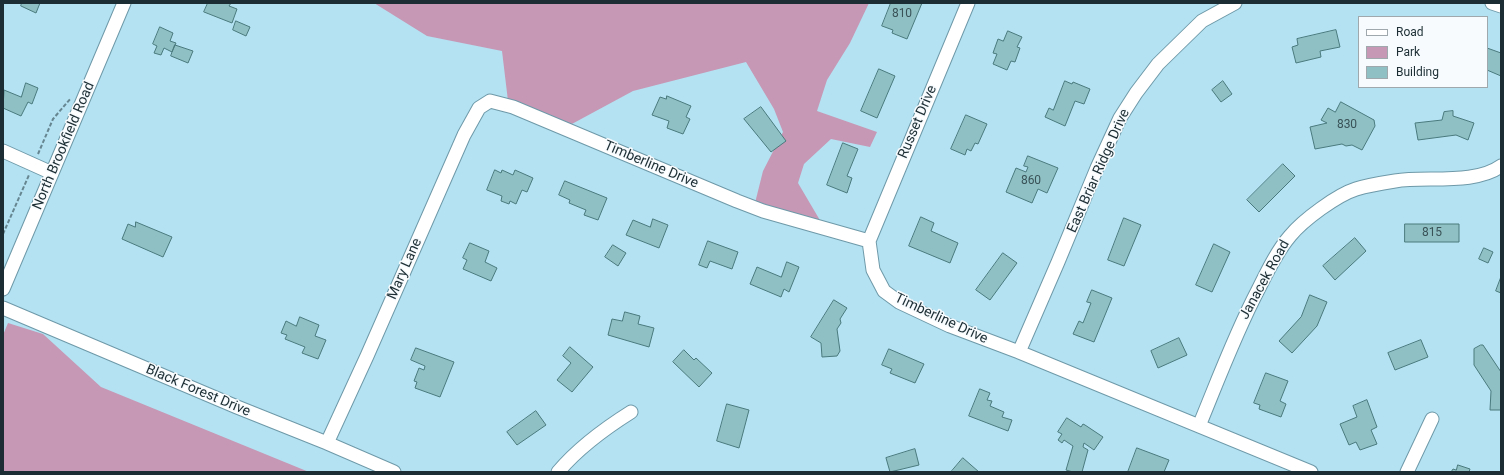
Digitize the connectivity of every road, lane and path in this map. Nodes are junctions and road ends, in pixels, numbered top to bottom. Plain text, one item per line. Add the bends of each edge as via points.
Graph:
1 (124, 3) edge
2 (968, 3) edge
3 (1235, 3) edge
4 (1492, 3) edge
5 (1501, 6) edge
6 (73, 96) dead end
7 (490, 101) joint
8 (3, 151) edge
9 (33, 164) junction
10 (1501, 166) edge
11 (52, 173) junction
12 (3, 234) edge
13 (869, 241) junction
14 (3, 288) edge
15 (3, 308) edge
16 (1019, 352) junction
17 (632, 412) dead end
18 (1432, 419) dead end
19 (1199, 426) junction
20 (327, 443) junction
21 (394, 472) edge
22 (558, 472) edge
23 (1311, 472) edge
24 (1407, 472) edge

1 - 11 street, North Brookfield Road
2 - 13 street, Russet Drive
3 - 16 street, East Briar Ridge Drive via 1202,21 1158,64 1120,118
4 - 5 street
6 - 9 path via 53,119
7 - 13 street, Timberline Drive via 513,107 764,211
7 - 20 street, Mary Lane via 479,108 464,135
8 - 9 street
9 - 11 street
9 - 12 path
10 - 19 street, Janacek Road via 1473,177 1404,179 1355,190 1312,216 1290,235 1268,270 1225,360
11 - 14 street, North Brookfield Road
13 - 16 street, Timberline Drive via 873,270 884,291 899,302 944,323
15 - 20 street, Black Forest Drive via 237,408
16 - 19 street, Timberline Drive
17 - 22 street via 600,432
18 - 24 street
19 - 23 street, Timberline Drive
20 - 21 street, Black Forest Drive

